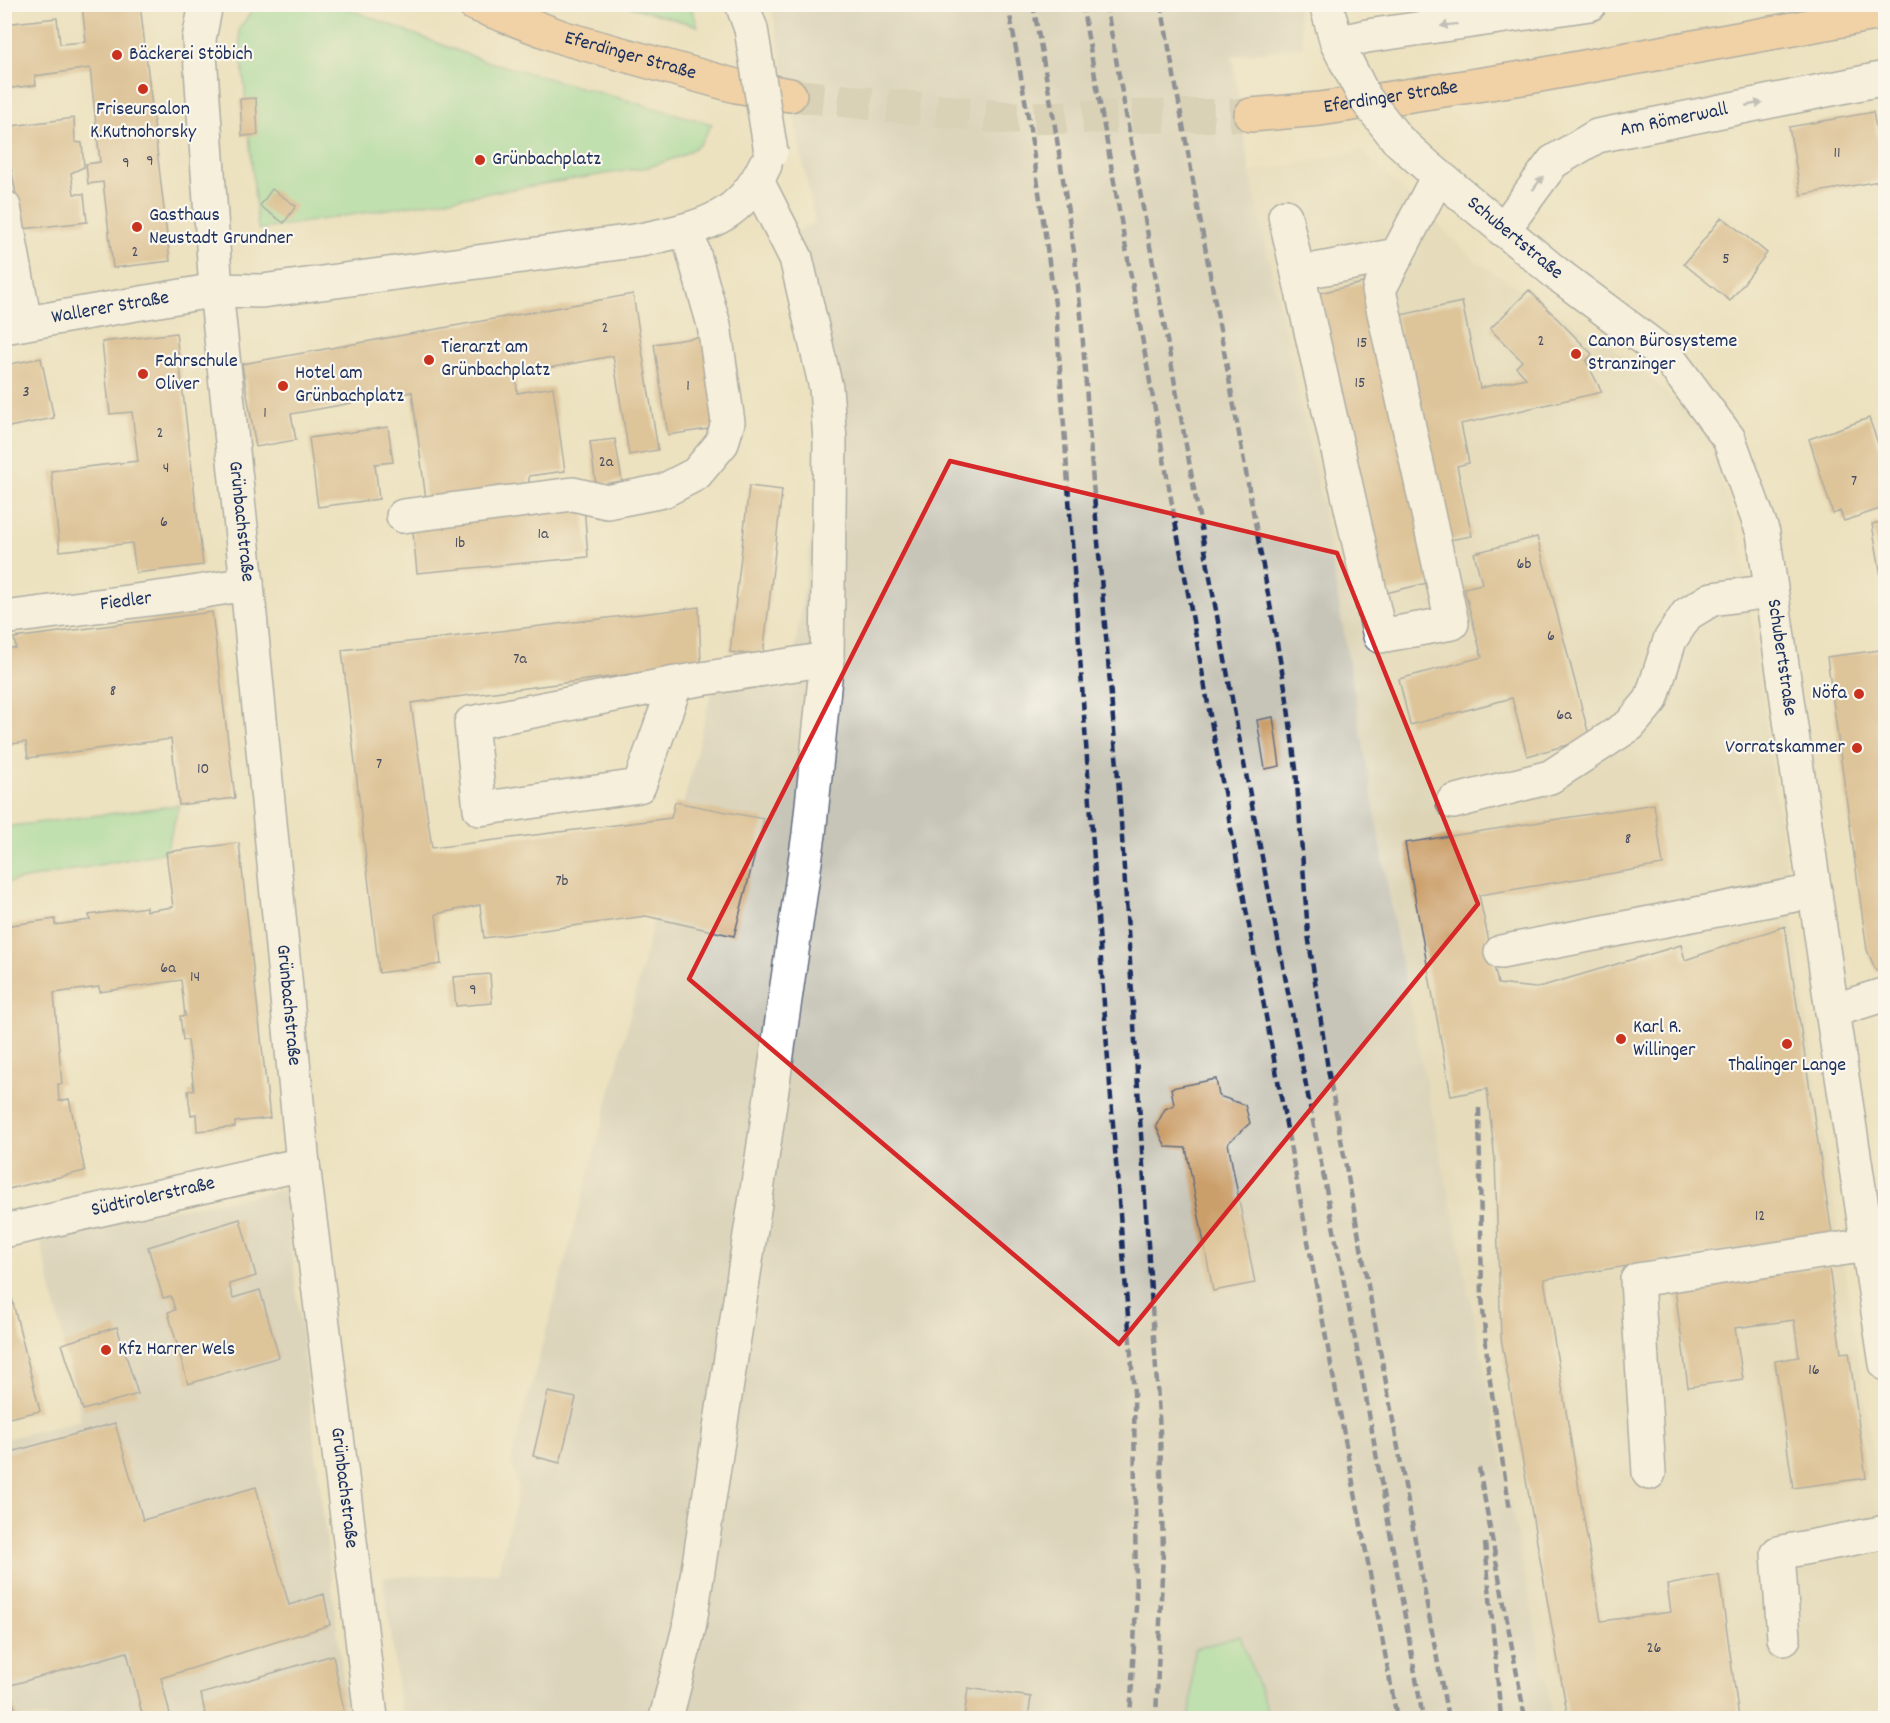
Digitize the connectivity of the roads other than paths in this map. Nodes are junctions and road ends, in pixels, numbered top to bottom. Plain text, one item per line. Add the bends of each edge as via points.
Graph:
1 (206, 4) edge
2 (474, 4) edge
3 (1326, 4) edge
4 (1590, 4) edge
5 (1886, 12) edge
6 (747, 17) edge
7 (1341, 52) junction
8 (1886, 78) edge
9 (790, 95) tunnel mouth
10 (1251, 115) tunnel mouth
11 (1438, 176) junction
12 (757, 181) junction
13 (4, 207) edge
14 (1285, 216) dead end
15 (687, 230) junction
16 (1503, 230) junction
17 (1397, 255) junction
18 (1298, 273) junction
19 (216, 290) junction
20 (15, 325) edge
21 (404, 516) dead end
22 (247, 584) junction
23 (1771, 591) junction
24 (4, 618) edge
25 (826, 659) junction
26 (676, 683) junction
27 (1453, 802) dead end
28 (1815, 891) junction
29 (1501, 952) dead end
30 (1886, 994) edge
31 (1832, 1011) junction
32 (303, 1164) junction
33 (4, 1230) edge
34 (1867, 1245) junction
35 (1886, 1364) edge
36 (1649, 1473) dead end
37 (1886, 1532) edge
38 (1784, 1638) dead end
39 (371, 1719) edge
40 (666, 1719) edge

1 - 19 street via 200,39
2 - 9 main road, Eferdinger Straße via 564,38 736,87
3 - 7 street, Schubertstraße
4 -> 7 street via 1367,36
5 - 10 main road, Eferdinger Straße via 1529,77 1320,109
6 - 12 street, bridge via 771,152
7 - 11 street, Schubertstraße, bridge via 1365,98 1397,139
16 -> 8 street, Am Römerwall via 1553,162 1598,136
11 - 16 street, Schubertstraße
11 - 17 street
12 - 15 street via 724,216
12 - 25 street via 796,258 826,388 830,440
13 - 20 street
14 - 18 street
15 - 19 street via 641,240 262,291
15 - 21 street via 714,325 728,422 722,443 696,474 663,491 607,502 573,494
16 - 23 street, Schubertstraße via 1675,366 1729,439 1763,533
17 - 18 street
17 - 18 street via 1378,290 1452,623 1380,636
19 - 20 street, Wallerer Straße
19 - 22 street, Grünbachstraße
22 - 24 street, Fiedler
22 - 32 street, Grünbachstraße
23 - 27 street via 1713,599 1687,614 1670,640 1651,700 1630,726 1550,777
23 - 28 street, Schubertstraße
25 - 26 street
25 - 40 street via 809,834 762,1158 689,1628
26 - 26 street via 471,723 480,809 639,786
28 - 29 street
28 - 31 street, Schubertstraße
30 - 31 street
31 - 34 street, Schubertstraße
32 - 33 street, Südtirolerstraße
32 - 39 street, Grünbachstraße
34 - 35 street, Schubertstraße
34 - 36 street via 1637,1280
37 - 38 street via 1778,1553

